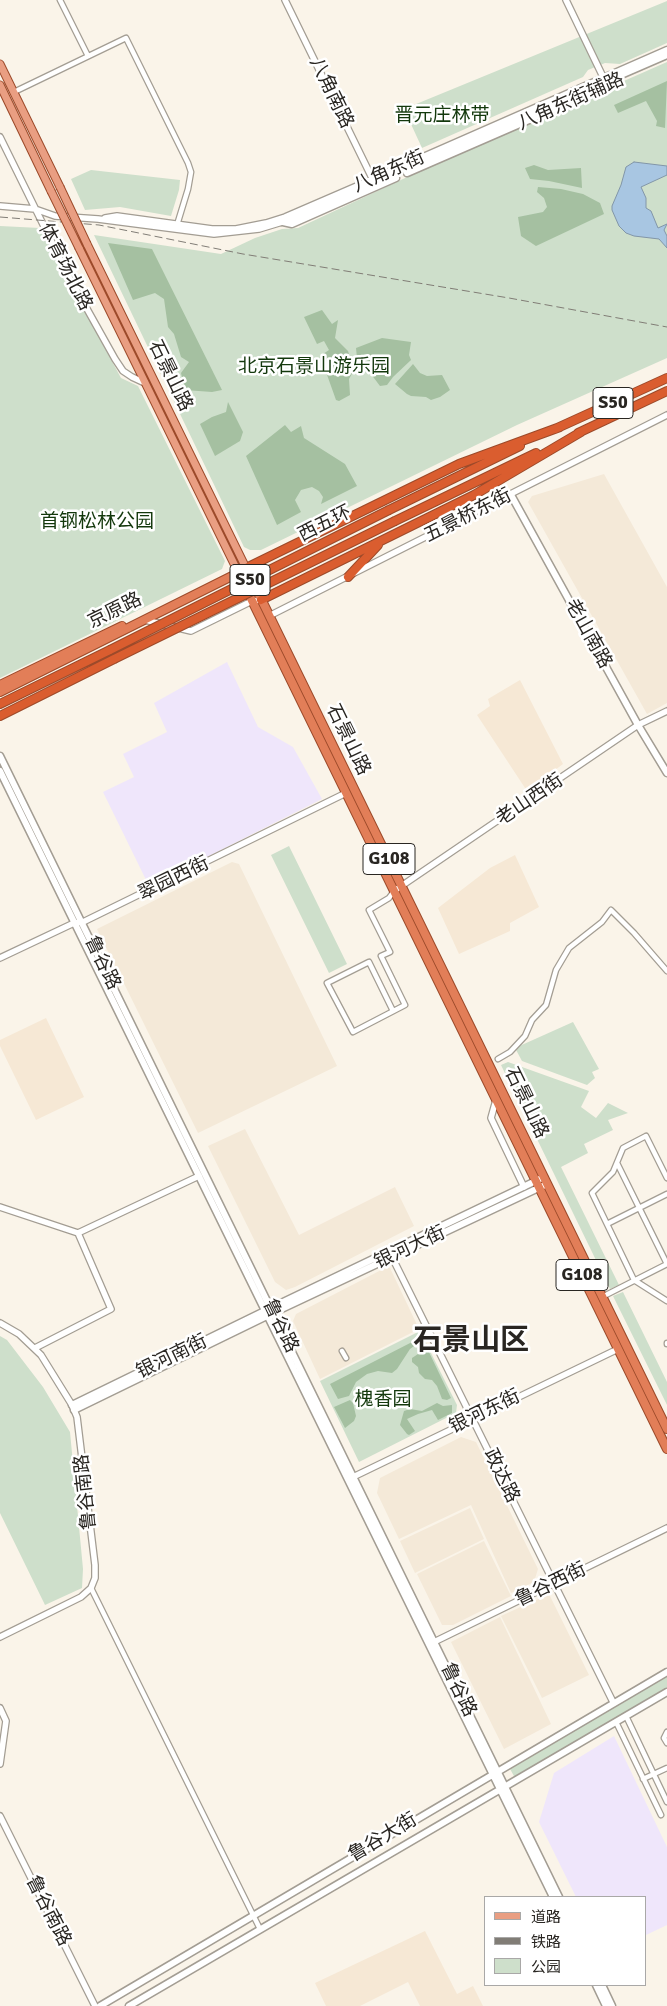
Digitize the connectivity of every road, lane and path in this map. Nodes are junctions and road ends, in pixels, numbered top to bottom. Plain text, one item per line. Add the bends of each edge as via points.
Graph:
1 (60, 0) edge
2 (285, 0) edge
3 (566, 0) edge
4 (667, 50) edge
5 (88, 56) junction
6 (667, 56) edge
7 (667, 60) edge
8 (0, 64) edge
9 (605, 82) junction
10 (0, 85) edge
11 (14, 92) junction
12 (0, 137) edge
13 (375, 183) junction
14 (0, 206) edge
15 (35, 209) junction
16 (98, 219) junction
17 (282, 222) joint
18 (177, 225) junction
19 (667, 378) edge
20 (145, 383) junction
21 (667, 391) edge
22 (667, 415) edge
23 (560, 427) junction
24 (581, 432) junction
25 (511, 495) junction
26 (383, 540) junction
27 (246, 568) junction
28 (238, 572) junction
29 (348, 577) junction
30 (261, 600) junction
31 (252, 601) junction
32 (269, 616) junction
33 (145, 620) junction
34 (0, 685) edge
35 (0, 692) edge
36 (0, 704) edge
37 (667, 711) edge
38 (0, 716) edge
39 (638, 726) junction
40 (0, 756) edge
41 (0, 771) edge
42 (667, 773) edge
43 (346, 793) junction
44 (402, 886) junction
45 (394, 891) junction
46 (83, 922) junction
47 (74, 923) junction
48 (0, 958) edge
49 (667, 971) edge
50 (393, 1011) junction
51 (498, 1059) dead end
52 (496, 1100) junction
53 (617, 1163) junction
54 (199, 1176) junction
55 (667, 1178) edge
56 (542, 1182) junction
57 (524, 1187) junction
58 (667, 1194) edge
59 (0, 1207) edge
60 (639, 1208) junction
61 (607, 1224) junction
62 (78, 1232) junction
63 (391, 1254) junction
64 (667, 1264) edge
65 (634, 1280) junction
66 (602, 1297) junction
67 (667, 1301) edge
68 (269, 1312) junction
69 (0, 1323) edge
70 (35, 1348) junction
71 (618, 1349) junction
72 (342, 1351) dead end
73 (346, 1358) dead end
74 (73, 1408) junction
75 (472, 1418) junction
76 (667, 1429) edge
77 (667, 1449) edge
78 (353, 1477) junction
79 (667, 1528) edge
80 (555, 1584) junction
81 (91, 1588) junction
82 (0, 1636) edge
83 (434, 1642) junction
84 (667, 1672) edge
85 (667, 1692) edge
86 (613, 1702) junction
87 (0, 1708) edge
88 (626, 1716) junction
89 (616, 1722) junction
90 (667, 1732) edge
91 (667, 1743) edge
92 (0, 1764) edge
93 (667, 1768) edge
94 (495, 1772) junction
95 (654, 1774) junction
96 (643, 1780) junction
97 (503, 1788) junction
98 (667, 1802) edge
99 (661, 1815) dead end
100 (0, 1816) edge
101 (553, 1896) edge
102 (558, 1896) edge
103 (253, 1915) junction
104 (260, 1930) junction
105 (596, 1986) edge
106 (602, 1986) edge
107 (95, 2006) edge
108 (100, 2006) edge
109 (129, 2006) edge
110 (606, 2006) edge
111 (612, 2006) edge

1 - 5 street
2 - 13 street, 八角南路
3 - 9 street
4 - 9 main road, 八角东街
5 - 11 street
5 - 18 street via 126,38 191,172
6 - 9 main road, 八角东街
7 - 9 main road, 八角东街辅路
8 - 11 main road, 石景山路
9 - 13 main road, 八角东街
10 - 20 main road, 石景山路, bridge
11 - 27 main road, 石景山路, bridge
12 - 15 street, 体育场北路
13 - 17 main road, 八角东街
13 - 18 street, 八角东街 via 266,223 212,230
14 - 15 street, 八角东街
15 - 16 street, 八角东街 via 55,216
15 - 20 street, 体育场北路 via 115,359 123,371
16 - 17 street, 八角东街 via 214,234 252,230
16 - 18 street, 八角东街 via 117,216
19 - 23 highway, 西五环 / S50
20 - 28 main road, 石景山路
21 - 24 highway, 西五环 / S50
22 - 25 street, 五景桥东街
23 - 27 highway via 458,464
23 - 36 highway, 西五环 / S50, bridge
24 - 26 highway via 474,495
24 - 38 highway, 西五环 / S50, bridge
25 - 29 street, 五景桥东街
25 - 39 main road, 老山南路
26 - 29 highway
26 - 30 highway
27 - 28 highway, 京原路
27 - 30 highway, 石景山路 / G108
28 - 31 highway, 石景山路 / G108
28 - 33 highway, 京原路
28 - 34 highway, 京原路
29 - 32 street, 五景桥东街
30 - 31 street
30 - 32 highway, 石景山路 / G108
31 - 33 street via 191,631
31 - 43 highway, 石景山路 / G108
32 - 44 highway, 石景山路 / G108
33 - 35 highway, 京原路
37 - 39 street, 老山西街
39 - 42 main road, 老山南路
39 - 44 street, 老山西街
40 - 46 main road, 鲁谷路
41 - 47 main road, 鲁谷路
43 - 45 highway, 石景山路 / G108
43 - 46 street, 翠园西街
44 - 45 street, 老山西街
44 - 56 highway, 石景山路 / G108
45 - 50 street via 389,898 369,910 390,952 381,956 404,1005
45 - 52 highway, 石景山路 / G108
46 - 47 street, 翠园西街
46 - 68 main road, 鲁谷路
47 - 48 street, 翠园西街
47 - 54 main road, 鲁谷路
49 - 51 street via 611,910 602,922 569,948 556,970 546,1005 532,1020 525,1036
50 - 50 street via 353,1032 327,983 369,962
52 - 56 highway, 石景山路 / G108
52 - 57 street via 491,1118
53 - 55 street via 623,1148 646,1136
53 - 60 street
53 - 61 street via 613,1172 592,1193
54 - 62 street
54 - 68 main road, 鲁谷路
56 - 57 main road, 银河大街
56 - 63 main road, 银河大街
56 - 66 highway, 石景山路 / G108
56 - 71 highway, 石景山路 / G108
57 - 63 main road, 银河大街
58 - 60 street
59 - 62 street
60 - 61 street
60 - 64 street
61 - 65 street
62 - 70 street via 111,1310
63 - 68 main road, 银河大街
63 - 75 street, 政达路
64 - 65 street
65 - 66 street
65 - 67 street
66 - 76 highway, 石景山路 / G108
68 - 74 main road, 银河南街
68 - 78 main road, 鲁谷路
68 - 94 main road, 鲁谷路
69 - 70 street, 鲁谷南路
70 - 74 street, 鲁谷南路
71 - 75 street, 银河东街
71 - 77 highway, 石景山路 / G108
72 - 73 street
74 - 81 street, 鲁谷南路 via 79,1423 95,1565
75 - 78 street, 银河东街
75 - 80 street, 政达路
78 - 83 main road, 鲁谷路
79 - 80 street, 鲁谷西街
80 - 83 street, 鲁谷西街
80 - 86 street, 政达路
81 - 82 street
81 - 103 street
83 - 94 main road, 鲁谷路
84 - 86 main road, 鲁谷大街
85 - 88 main road, 鲁谷大街
86 - 94 main road, 鲁谷大街
87 - 92 street via 6,1721
88 - 89 main road, 鲁谷大街
88 - 95 street
89 - 96 street
89 - 97 main road, 鲁谷大街
90 - 91 street via 664,1738
93 - 95 street
94 - 97 main road, 鲁谷路
94 - 103 main road, 鲁谷大街
95 - 96 street
95 - 98 street
96 - 99 street
97 - 101 main road, 鲁谷路
97 - 102 main road, 鲁谷路
97 - 104 main road, 鲁谷大街
100 - 107 street, 鲁谷南路
103 - 104 street
103 - 108 main road, 鲁谷大街
104 - 109 main road, 鲁谷大街
105 - 110 main road
106 - 111 main road

